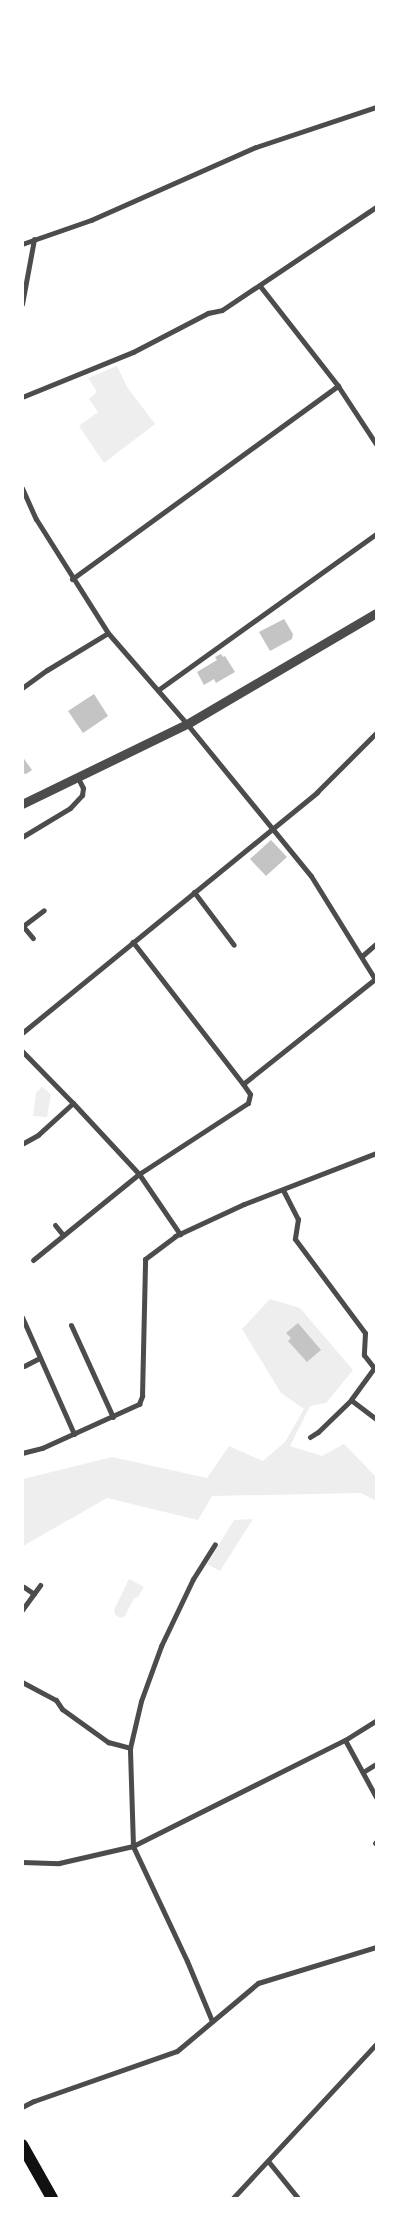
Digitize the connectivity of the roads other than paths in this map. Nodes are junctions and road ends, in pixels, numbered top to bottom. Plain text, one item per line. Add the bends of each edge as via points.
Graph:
1 (376, 107) edge
2 (376, 207) edge
3 (34, 240) junction
4 (22, 244) edge
5 (260, 286) junction
6 (22, 304) edge
7 (338, 386) junction
8 (22, 397) edge
9 (376, 444) edge
10 (22, 488) edge
11 (376, 534) edge
12 (72, 579) junction
13 (376, 614) edge
14 (108, 633) junction
15 (22, 688) edge
16 (158, 690) junction
17 (187, 724) junction
18 (376, 733) edge
19 (78, 778) junction
20 (22, 804) edge
21 (272, 827) junction
22 (22, 837) edge
23 (194, 892) junction
24 (44, 910) dead end
25 (23, 926) edge
26 (33, 938) dead end
27 (133, 942) junction
28 (376, 944) edge
29 (234, 945) dead end
30 (362, 956) junction
31 (376, 980) edge
32 (22, 1033) edge
33 (22, 1050) edge
34 (243, 1084) junction
35 (72, 1103) junction
36 (22, 1144) edge
37 (376, 1154) edge
38 (139, 1174) junction
39 (283, 1190) junction
40 (55, 1225) dead end
41 (180, 1234) junction
42 (63, 1235) junction
43 (32, 1260) dead end
44 (22, 1318) edge
45 (71, 1325) dead end
46 (40, 1358) junction
47 (24, 1366) dead end
48 (375, 1368) edge
49 (351, 1400) junction
50 (112, 1417) junction
51 (376, 1419) edge
52 (74, 1434) junction
53 (310, 1436) dead end
54 (22, 1453) edge
55 (215, 1544) dead end
56 (40, 1585) dead end
57 (24, 1587) edge
58 (34, 1594) junction
59 (22, 1610) edge
60 (22, 1682) edge
61 (376, 1721) edge
62 (344, 1740) junction
63 (130, 1748) junction
64 (376, 1764) edge
65 (363, 1772) junction
66 (376, 1797) edge
67 (133, 1846) junction
68 (22, 1862) edge
69 (376, 1948) edge
70 (212, 2021) junction
71 (376, 2044) edge
72 (22, 2107) edge
73 (22, 2144) edge
74 (268, 2161) junction
75 (52, 2198) edge
76 (233, 2198) edge
77 (298, 2198) edge

1 - 3 street via 256,147 91,220
2 - 5 street
3 - 4 street
3 - 6 street
5 - 7 street
5 - 8 street via 222,310 208,313 133,352
7 - 9 street
7 - 12 street
10 - 12 street via 36,519
11 - 16 street
12 - 14 street
13 - 17 street
14 - 15 street
14 - 16 street
16 - 17 street
17 - 19 street
17 - 21 street
18 - 21 street via 317,792
19 - 20 street
19 - 22 street via 82,796 70,808
21 - 23 street
21 - 30 street via 311,876
23 - 27 street
23 - 29 street
24 - 25 street
25 - 26 street
27 - 32 street
27 - 34 street
28 - 30 street
30 - 31 street
31 - 34 street
33 - 35 street
34 - 38 street via 250,1094 248,1102
35 - 36 street
35 - 38 street
37 - 39 street
38 - 41 street
38 - 42 street
39 - 41 street
39 - 48 street via 298,1219 295,1239 365,1333 364,1355
40 - 42 street
41 - 50 street via 145,1259 142,1396 138,1406
42 - 43 street
44 - 46 street
45 - 50 street
46 - 47 street
46 - 52 street
48 - 49 street
49 - 51 street
49 - 53 street
50 - 52 street
52 - 54 street
55 - 63 street via 193,1579 162,1646 141,1701
56 - 58 street
57 - 58 street
58 - 59 street
60 - 63 street via 56,1700 83,1726 108,1742
61 - 62 street
62 - 65 street
62 - 67 street
63 - 67 street
64 - 65 street
65 - 66 street
67 - 68 street via 59,1863
67 - 70 street
69 - 70 street via 258,1983
70 - 72 street via 177,2051 34,2100
71 - 74 street
73 - 75 highway
74 - 76 street
74 - 77 street

